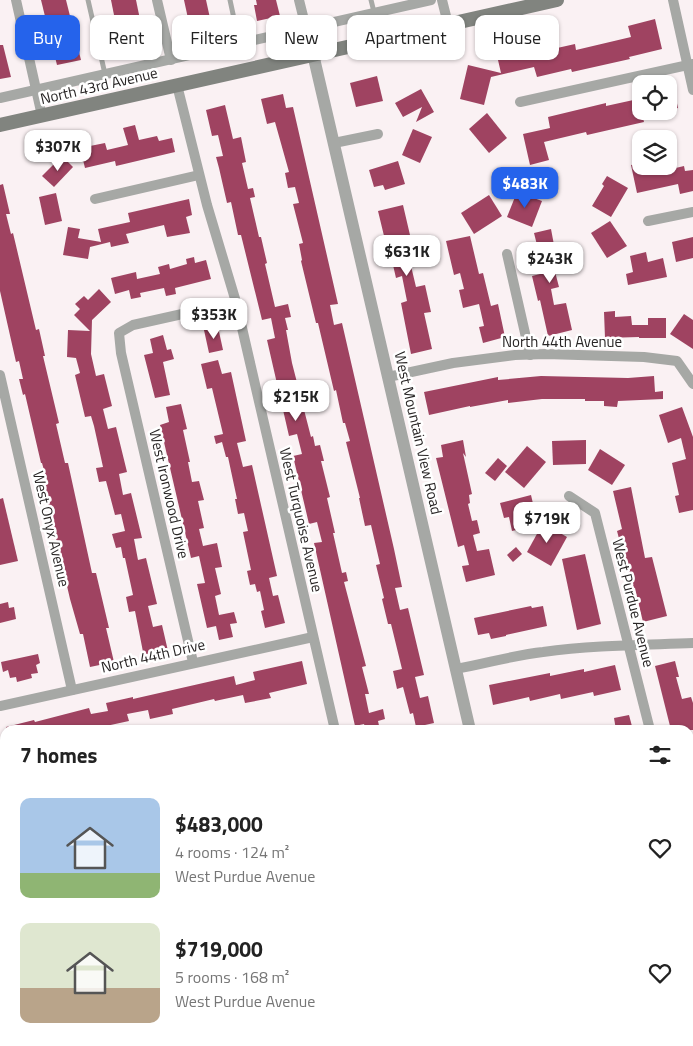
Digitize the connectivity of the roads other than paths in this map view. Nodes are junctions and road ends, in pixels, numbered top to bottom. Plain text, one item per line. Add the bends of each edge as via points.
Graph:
1 (16, 0) edge
2 (88, 0) edge
3 (157, 0) edge
4 (230, 0) edge
5 (299, 0) edge
6 (371, 0) edge
7 (431, 0) edge
8 (442, 0) edge
9 (557, 0) edge
10 (672, 0) edge
11 (374, 12) junction
12 (233, 15) edge
13 (303, 15) edge
14 (446, 15) edge
15 (465, 20) edge
16 (337, 21) edge
17 (171, 60) joint
18 (286, 60) edge
19 (314, 60) edge
20 (690, 65) edge
21 (105, 74) junction
22 (177, 84) junction
23 (36, 89) junction
24 (693, 90) edge
25 (0, 98) edge
26 (520, 102) dead end
27 (42, 116) junction
28 (0, 125) edge
29 (378, 134) dead end
30 (334, 144) junction
31 (199, 175) junction
32 (95, 199) dead end
33 (693, 212) edge
34 (648, 221) dead end
35 (506, 254) dead end
36 (236, 302) junction
37 (530, 355) junction
38 (0, 374) edge
39 (388, 377) junction
40 (693, 384) edge
41 (568, 496) dead end
42 (313, 637) junction
43 (693, 643) edge
44 (629, 645) junction
45 (193, 662) junction
46 (456, 670) junction
47 (72, 690) junction
48 (0, 706) edge
49 (334, 725) edge
50 (469, 725) edge
51 (649, 725) edge

1 - 23 street
2 - 21 lane
3 - 17 street
4 - 12 lane
5 - 13 street
6 - 11 lane
7 - 11 street, North 43rd Avenue
8 - 14 street
9 - 15 main road, North 43rd Avenue
10 - 20 street
11 - 16 street, North 43rd Avenue
17 - 21 street, North 43rd Avenue
18 - 22 main road, North 43rd Avenue
19 - 30 street, West Mountain View Road
20 - 24 street
20 - 26 street
21 - 23 street, North 43rd Avenue
22 - 27 main road, North 43rd Avenue
22 - 31 street, West Turquoise Avenue
23 - 25 street, North 43rd Avenue
23 - 27 street
27 - 28 main road, North 43rd Avenue
29 - 30 street
30 - 39 street, West Mountain View Road
31 - 32 street
31 - 36 street, West Turquoise Avenue
33 - 34 street
35 - 37 street
36 - 42 street, West Turquoise Avenue
36 - 45 street, West Ironwood Drive via 133,325 119,333
37 - 39 street, North 44th Avenue via 484,358
37 - 40 street, North 44th Avenue via 644,357 677,361
38 - 47 street, West Onyx Avenue
39 - 46 street, West Mountain View Road
41 - 44 street, West Purdue Avenue via 595,513
42 - 45 street, North 44th Drive
42 - 49 street, West Turquoise Avenue
43 - 44 street
44 - 46 street via 544,651
44 - 51 street, West Purdue Avenue
45 - 47 street, North 44th Drive
46 - 50 street, West Mountain View Road
47 - 48 street, North 44th Drive

